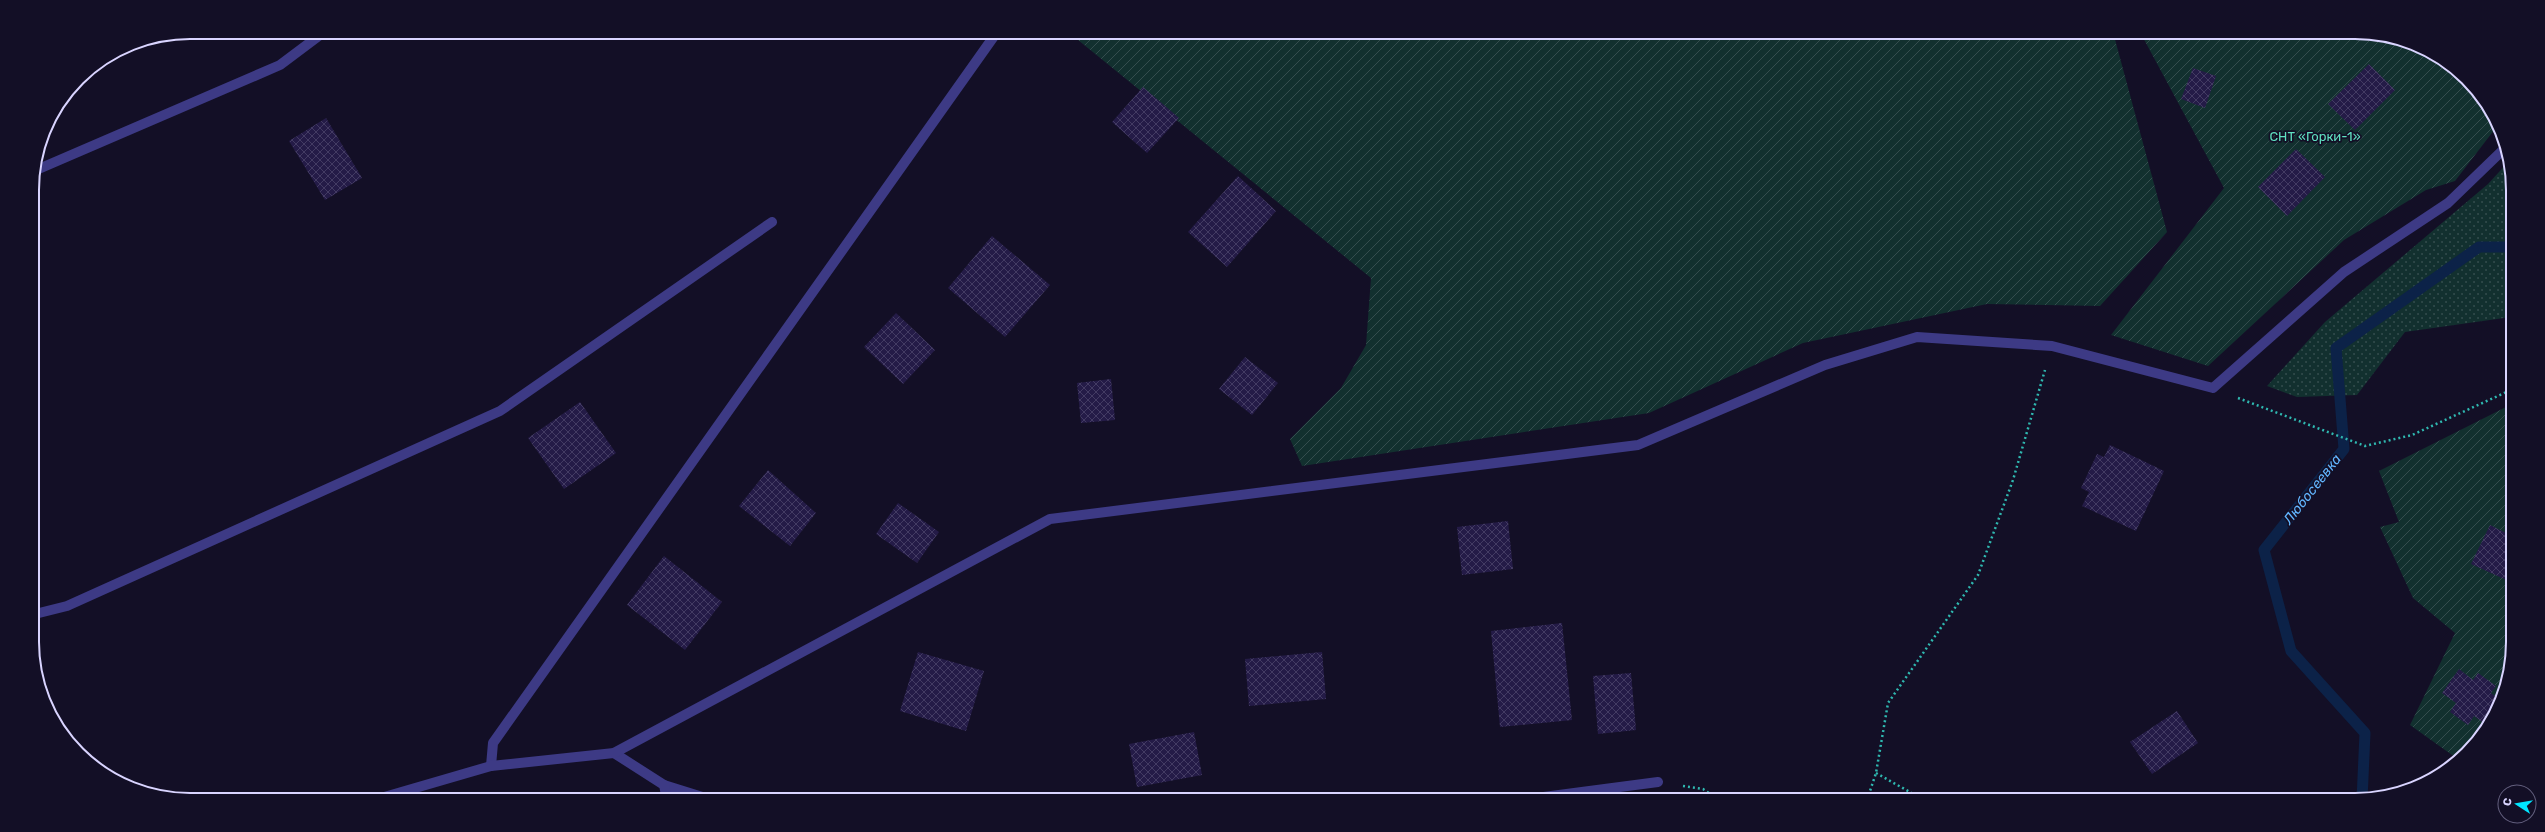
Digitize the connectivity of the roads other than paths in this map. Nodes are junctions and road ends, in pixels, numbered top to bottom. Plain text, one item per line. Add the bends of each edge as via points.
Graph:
1 (315, 39) edge
2 (992, 39) edge
3 (2501, 152) edge
4 (40, 168) edge
5 (772, 222) dead end
6 (39, 613) edge
7 (614, 752) junction
8 (491, 766) junction
9 (1658, 782) road end
10 (664, 785) junction
11 (398, 793) edge
12 (666, 793) edge
13 (690, 793) edge
14 (1574, 793) edge

1 - 4 street via 280,65
2 - 8 street via 493,743
3 - 7 street via 2448,203 2344,272 2213,388 2052,346 1917,337 1825,365 1638,445 1050,519
5 - 6 street via 500,411 67,606
7 - 8 street
7 - 10 street
8 - 11 street
9 - 14 street
10 - 12 street
10 - 13 street

